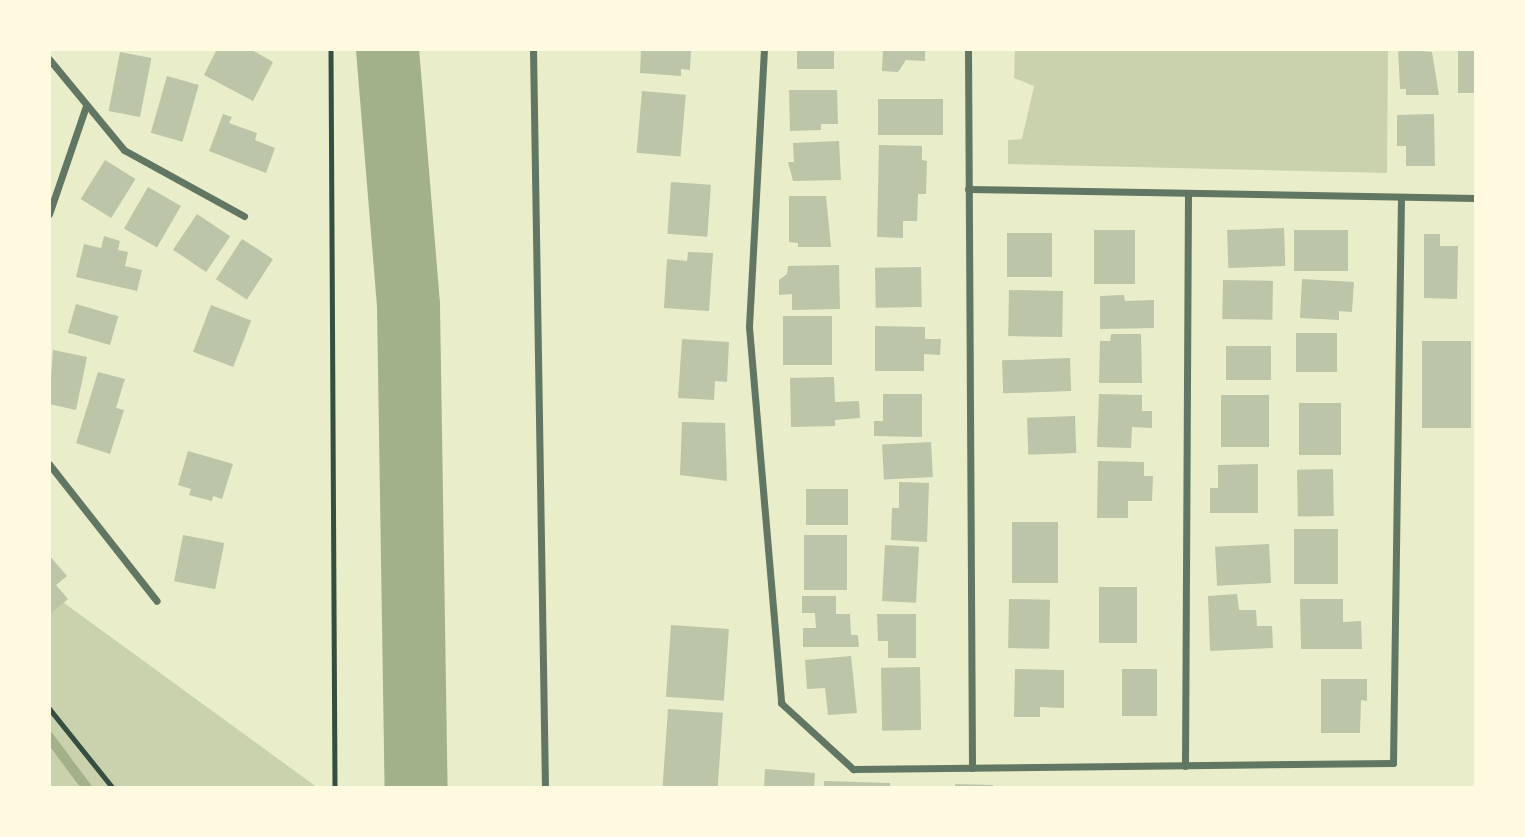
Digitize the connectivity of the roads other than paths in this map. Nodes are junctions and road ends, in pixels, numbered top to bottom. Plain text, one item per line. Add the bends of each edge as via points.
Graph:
1 (533, 49) edge
2 (764, 49) edge
3 (968, 49) edge
4 (49, 59) edge
5 (86, 106) junction
6 (968, 189) junction
7 (1188, 195) junction
8 (1401, 197) junction
9 (1476, 198) edge
10 (49, 214) edge
11 (244, 216) dead end
12 (49, 464) edge
13 (157, 601) dead end
14 (1185, 766) junction
15 (972, 768) junction
16 (545, 788) edge

1 - 16 street
2 - 15 street via 749,327 782,703 853,769
3 - 6 street
4 - 5 street
5 - 10 street
5 - 11 street via 124,150
6 - 7 street
6 - 15 street
7 - 8 street
7 - 14 street
8 - 9 street
8 - 14 street via 1393,763
12 - 13 street
14 - 15 street

